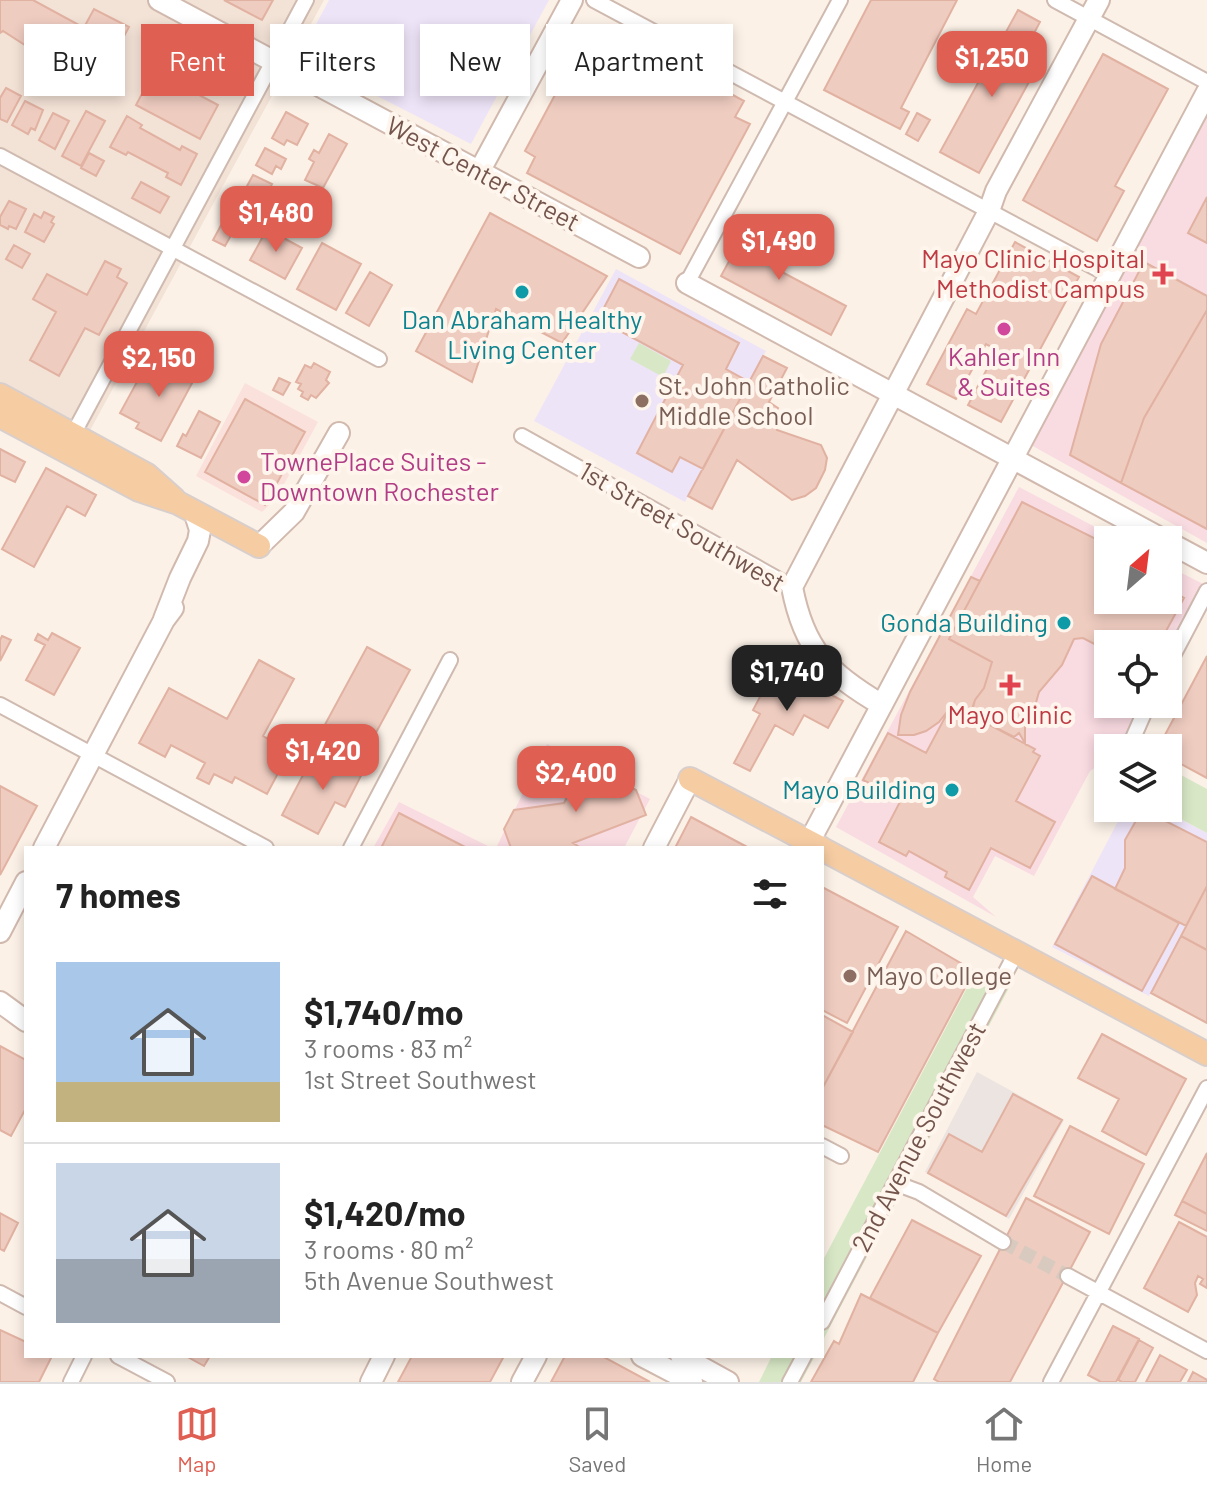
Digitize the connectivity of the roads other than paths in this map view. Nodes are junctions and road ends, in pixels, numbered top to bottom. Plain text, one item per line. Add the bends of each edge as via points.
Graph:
1 (159, 0) edge
2 (306, 0) edge
3 (572, 0) edge
4 (594, 0) edge
5 (840, 0) edge
6 (1055, 0) edge
7 (1099, 0) edge
8 (1089, 19) junction
9 (293, 24) edge
10 (270, 60) edge
11 (270, 65) edge
12 (1207, 82) edge
13 (1207, 92) edge
14 (337, 96) edge
15 (785, 101) junction
16 (0, 156) edge
17 (479, 172) junction
18 (989, 211) junction
19 (171, 249) junction
20 (639, 257) dead end
21 (1109, 275) junction
22 (687, 283) joint
23 (379, 359) dead end
24 (893, 393) junction
25 (0, 395) edge
26 (0, 416) edge
27 (339, 433) dead end
28 (522, 436) dead end
29 (68, 443) junction
30 (1012, 459) junction
31 (186, 507) junction
32 (1138, 526) edge
33 (259, 546) joint
34 (1182, 550) edge
35 (1207, 563) edge
36 (792, 587) junction
37 (1207, 591) edge
38 (1182, 638) edge
39 (450, 660) dead end
40 (0, 705) edge
41 (882, 705) junction
42 (92, 755) junction
43 (690, 779) joint
44 (45, 846) edge
45 (262, 846) edge
46 (352, 846) edge
47 (655, 846) edge
48 (812, 846) edge
49 (814, 846) edge
50 (824, 852) edge
51 (24, 886) edge
52 (0, 932) edge
53 (1017, 951) junction
54 (0, 1000) edge
55 (24, 1008) edge
56 (24, 1019) edge
57 (1207, 1054) edge
58 (1207, 1088) edge
59 (824, 1147) edge
60 (841, 1156) dead end
61 (895, 1183) junction
62 (1003, 1242) tunnel mouth
63 (1068, 1276) tunnel mouth
64 (0, 1293) edge
65 (1100, 1294) junction
66 (24, 1306) edge
67 (824, 1318) edge
68 (1207, 1351) edge
69 (83, 1358) edge
70 (122, 1358) edge
71 (383, 1358) edge
72 (535, 1358) edge
73 (646, 1358) edge
74 (685, 1358) edge
75 (803, 1358) edge
76 (71, 1382) edge
77 (167, 1382) edge
78 (371, 1382) edge
79 (522, 1382) edge
80 (692, 1382) edge
81 (728, 1382) edge
82 (790, 1382) edge
83 (1051, 1382) edge

1 - 10 street, West Center Street
2 - 9 street
3 - 17 street
4 - 15 street
5 - 15 street
6 - 8 street
7 - 8 street
8 - 12 street
8 - 18 street
11 - 19 street
13 - 21 street
14 - 17 street, West Center Street
15 - 18 street
15 - 22 street
16 - 19 street
17 - 20 street, West Center Street
18 - 21 street
18 - 24 street
19 - 23 street
19 - 29 street
21 - 30 street
22 - 24 street
24 - 30 street
24 - 36 street
25 - 29 main road
26 - 29 main road
27 - 33 street via 294,512
28 - 36 street, 1st Street Southwest
29 - 31 main road via 147,475
30 - 32 street
30 - 41 street
31 - 33 main road
31 - 42 street via 200,530 198,541 169,614
34 - 35 street
36 - 41 street, 1st Street Southwest via 803,630 816,653 845,681
37 - 38 street
39 - 46 street
40 - 42 street
41 - 49 street
42 - 44 street
42 - 45 street
43 - 47 street
43 - 48 main road
50 - 53 main road
51 - 52 street
53 - 57 main road
53 - 61 street, 2nd Avenue Southwest
54 - 55 street
54 - 56 street
58 - 65 street
59 - 60 street
61 - 62 street
61 - 67 street, 2nd Avenue Southwest
63 - 65 street
64 - 66 street
65 - 68 street
65 - 83 street
69 - 76 street
70 - 77 street
71 - 78 street
72 - 79 street
73 - 80 street
74 - 81 street
75 - 82 street

